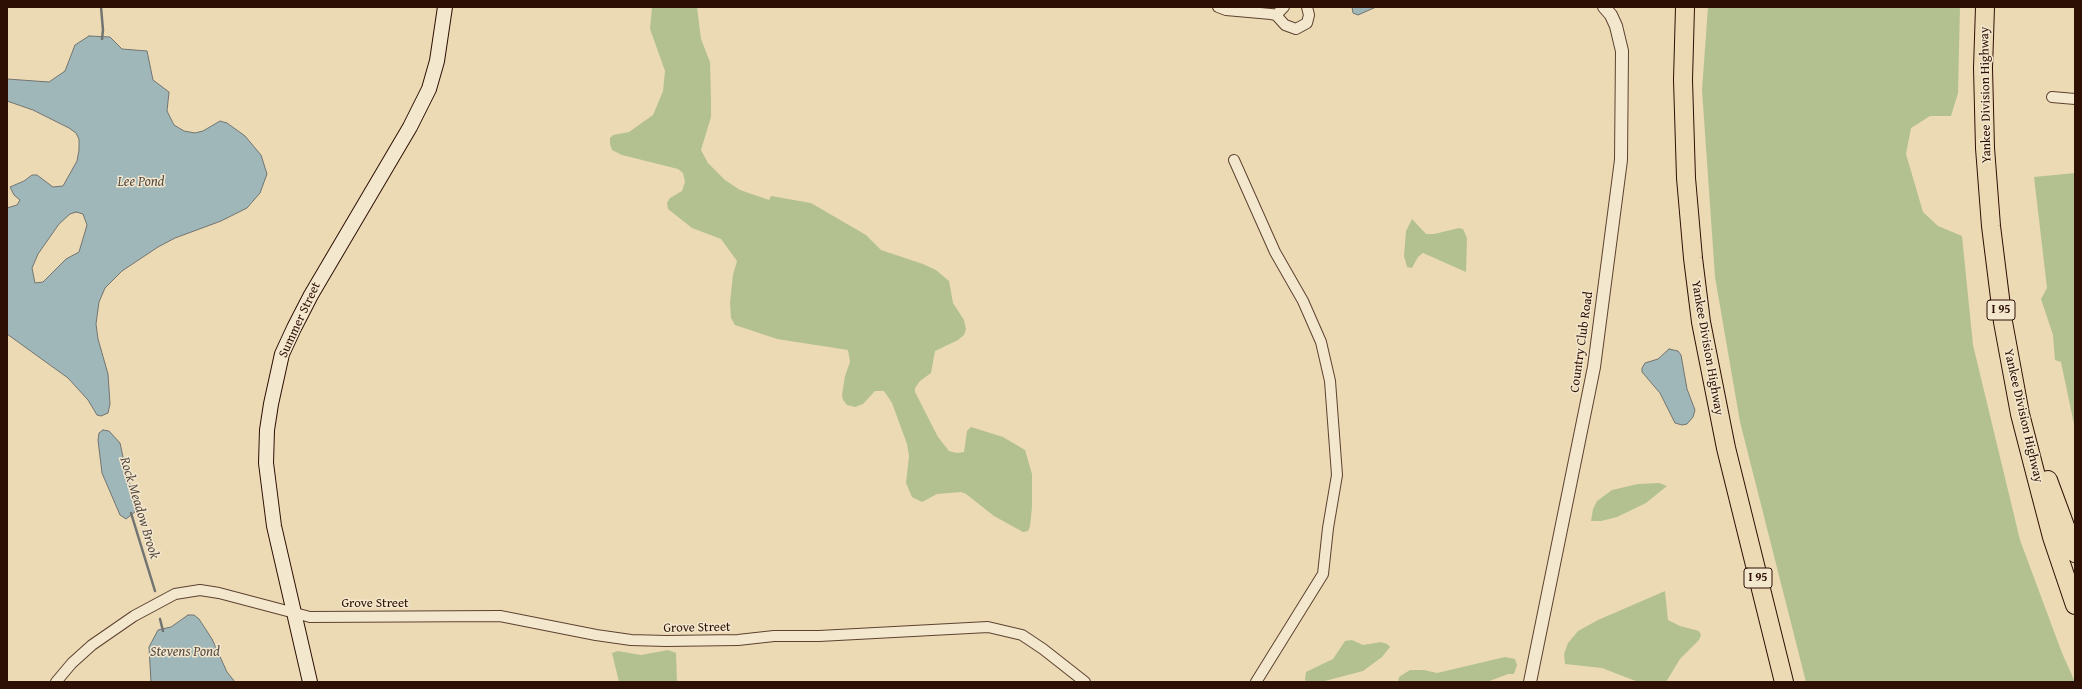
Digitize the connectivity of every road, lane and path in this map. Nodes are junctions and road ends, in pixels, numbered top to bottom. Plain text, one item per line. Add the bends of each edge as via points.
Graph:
1 (445, 7) edge
2 (1218, 7) edge
3 (1284, 7) edge
4 (1307, 7) edge
5 (1604, 7) edge
6 (1685, 7) edge
7 (1985, 7) edge
8 (1276, 16) junction
9 (2052, 97) dead end
10 (2075, 99) edge
11 (1234, 160) dead end
12 (2024, 428) junction
13 (2075, 552) edge
14 (2075, 605) edge
15 (294, 614) junction
16 (1779, 664) junction
17 (56, 682) edge
18 (310, 682) edge
19 (1085, 682) edge
20 (1256, 682) edge
21 (1530, 682) edge
22 (1777, 682) edge
23 (1784, 682) edge

1 - 15 main road, Summer Street via 437,61 429,89 410,127 311,295 282,354 276,378 267,430 266,463 274,526
2 - 8 street
3 - 8 street
4 - 8 street via 1307,23 1296,29 1285,25
5 - 21 street, Country Club Road via 1616,26 1622,51 1621,160 1594,367
6 - 16 highway, Yankee Division Highway / I 95 via 1685,152 1696,289 1721,427
7 - 12 highway, Yankee Division Highway / I 95 via 1984,116 1989,210 2003,322
9 - 10 street
11 - 20 street via 1275,252 1303,301 1320,342 1330,381 1337,475 1323,574
12 - 13 highway via 2046,475
12 - 14 highway, Yankee Division Highway / I 95 via 2050,530
15 - 17 street, Grove Street via 210,591 190,590 175,594 103,636 72,663
15 - 18 main road, Summer Street
15 - 19 street, Grove Street via 326,617 500,616 596,636 666,641 738,640 774,636 988,627 1022,635
16 - 22 highway
16 - 23 highway, Yankee Division Highway / I 95

